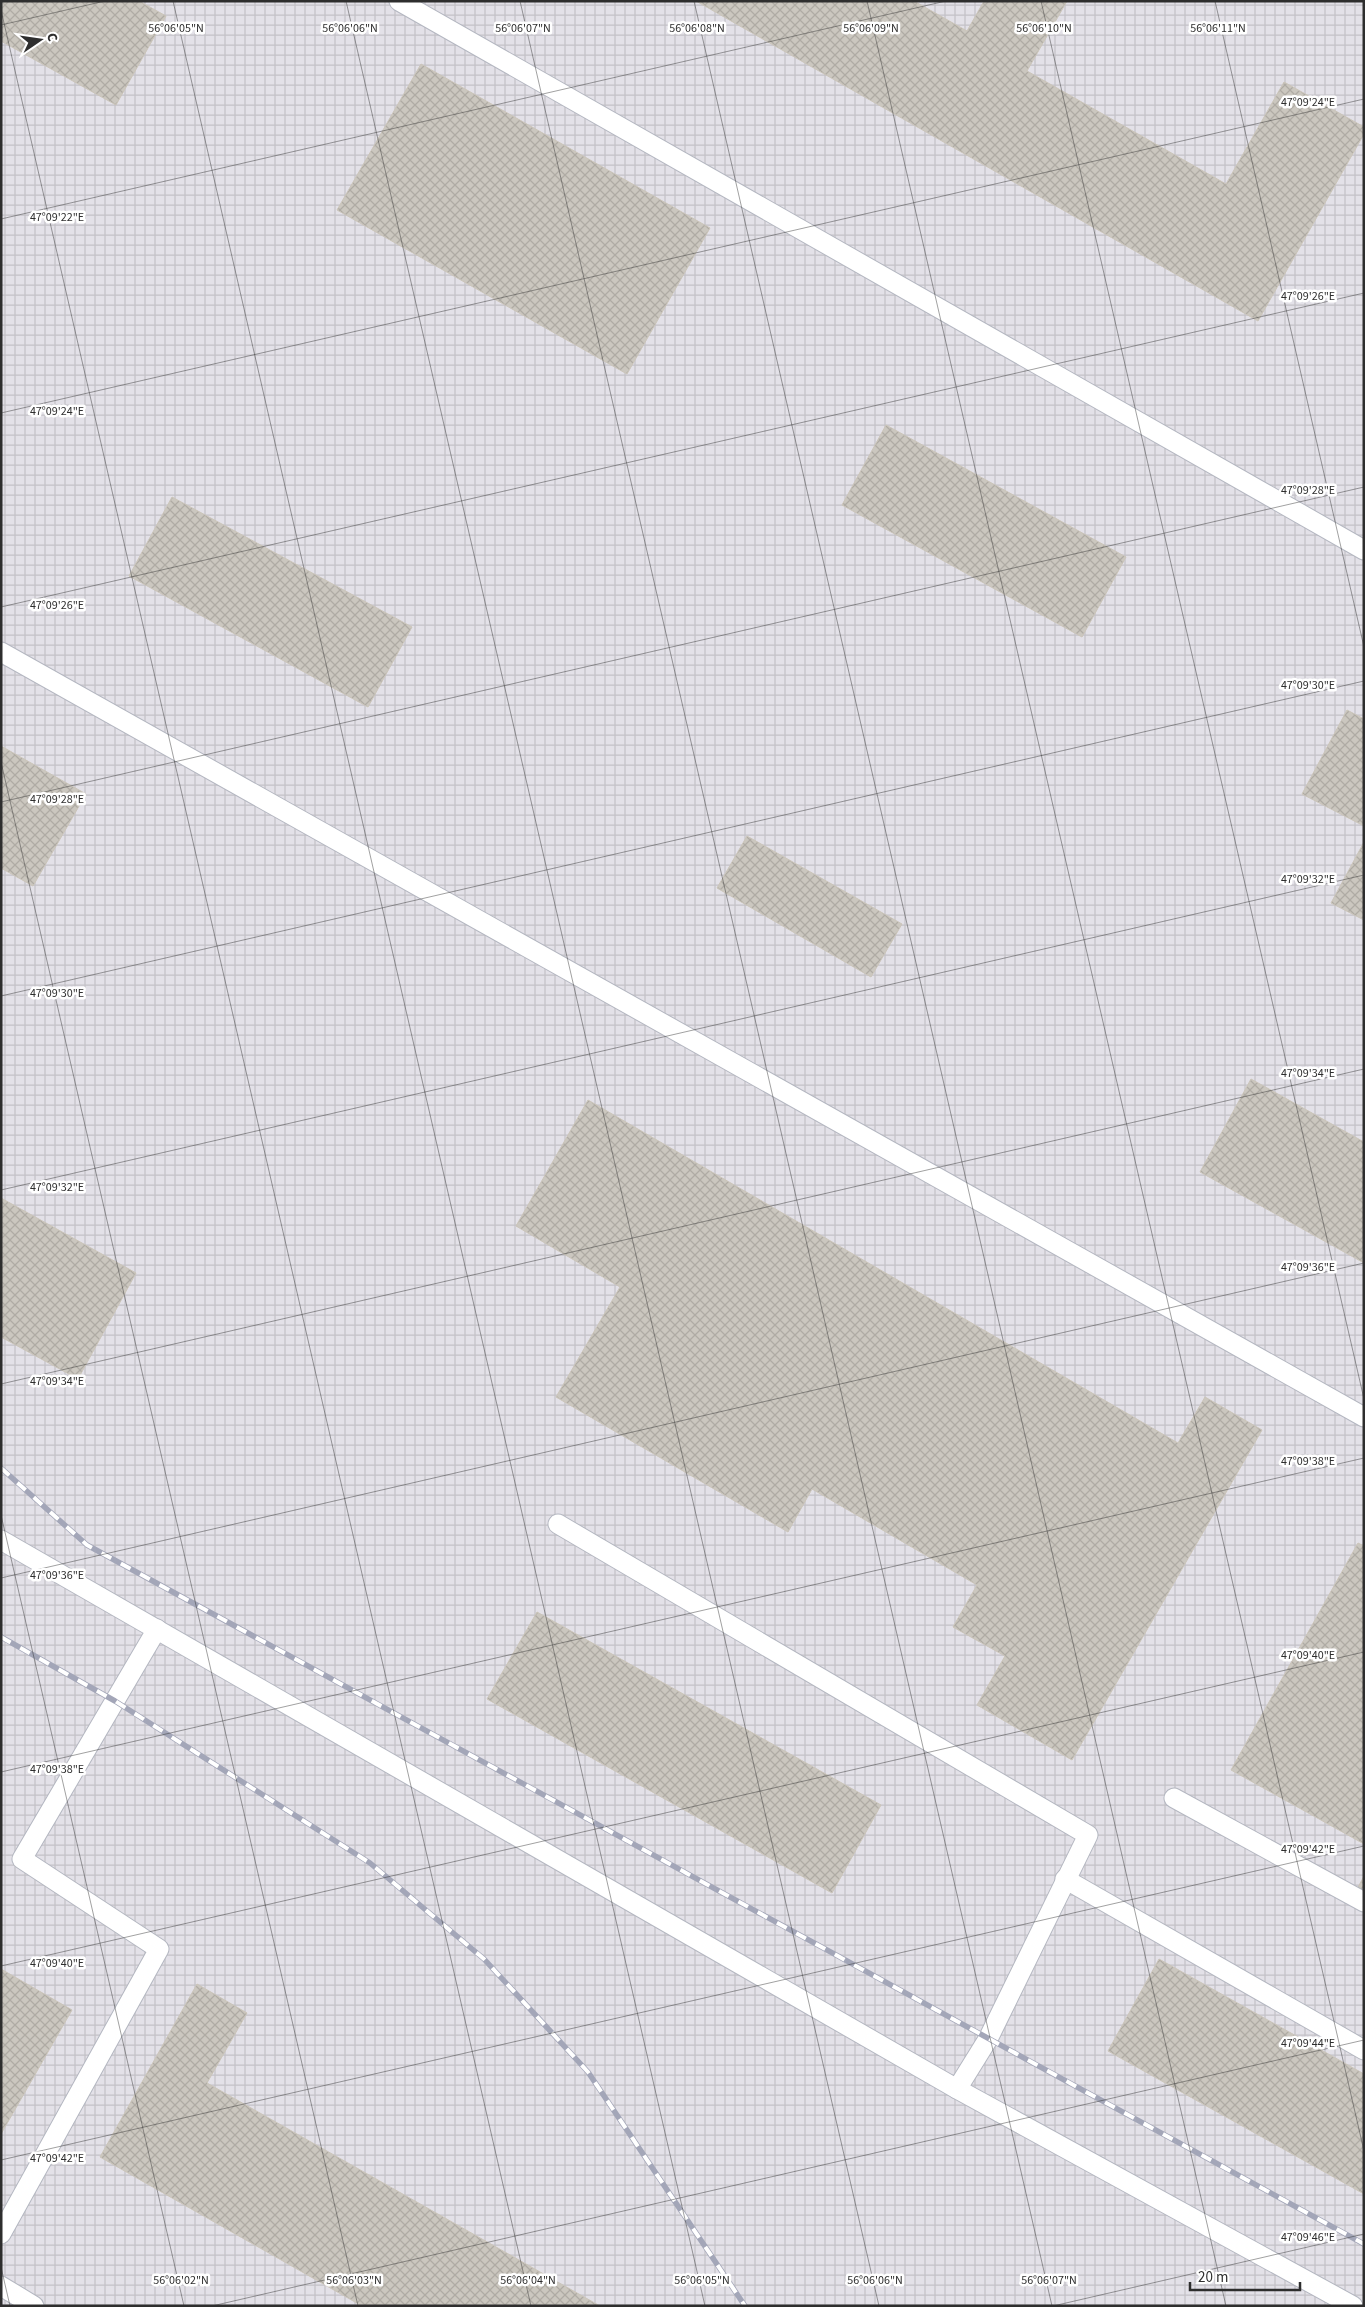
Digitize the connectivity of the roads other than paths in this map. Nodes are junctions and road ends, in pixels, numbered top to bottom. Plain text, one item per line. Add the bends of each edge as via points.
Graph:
1 (399, 1) edge
2 (1364, 550) edge
3 (1, 652) edge
4 (1364, 1417) edge
5 (558, 1524) dead end
6 (1, 1540) edge
7 (157, 1629) junction
8 (1174, 1798) dead end
9 (1065, 1879) junction
10 (1364, 1902) edge
11 (1364, 2050) edge
12 (957, 2089) junction
13 (1, 2234) edge
14 (1, 2286) edge
15 (34, 2306) edge
16 (1353, 2306) edge

1 - 2 lane
3 - 4 lane
5 - 9 lane via 1088,1835
6 - 7 lane
7 - 12 lane
7 - 13 lane via 22,1859 159,1949
8 - 10 lane
9 - 11 lane
9 - 12 lane via 988,2039
12 - 16 lane
14 - 15 lane

